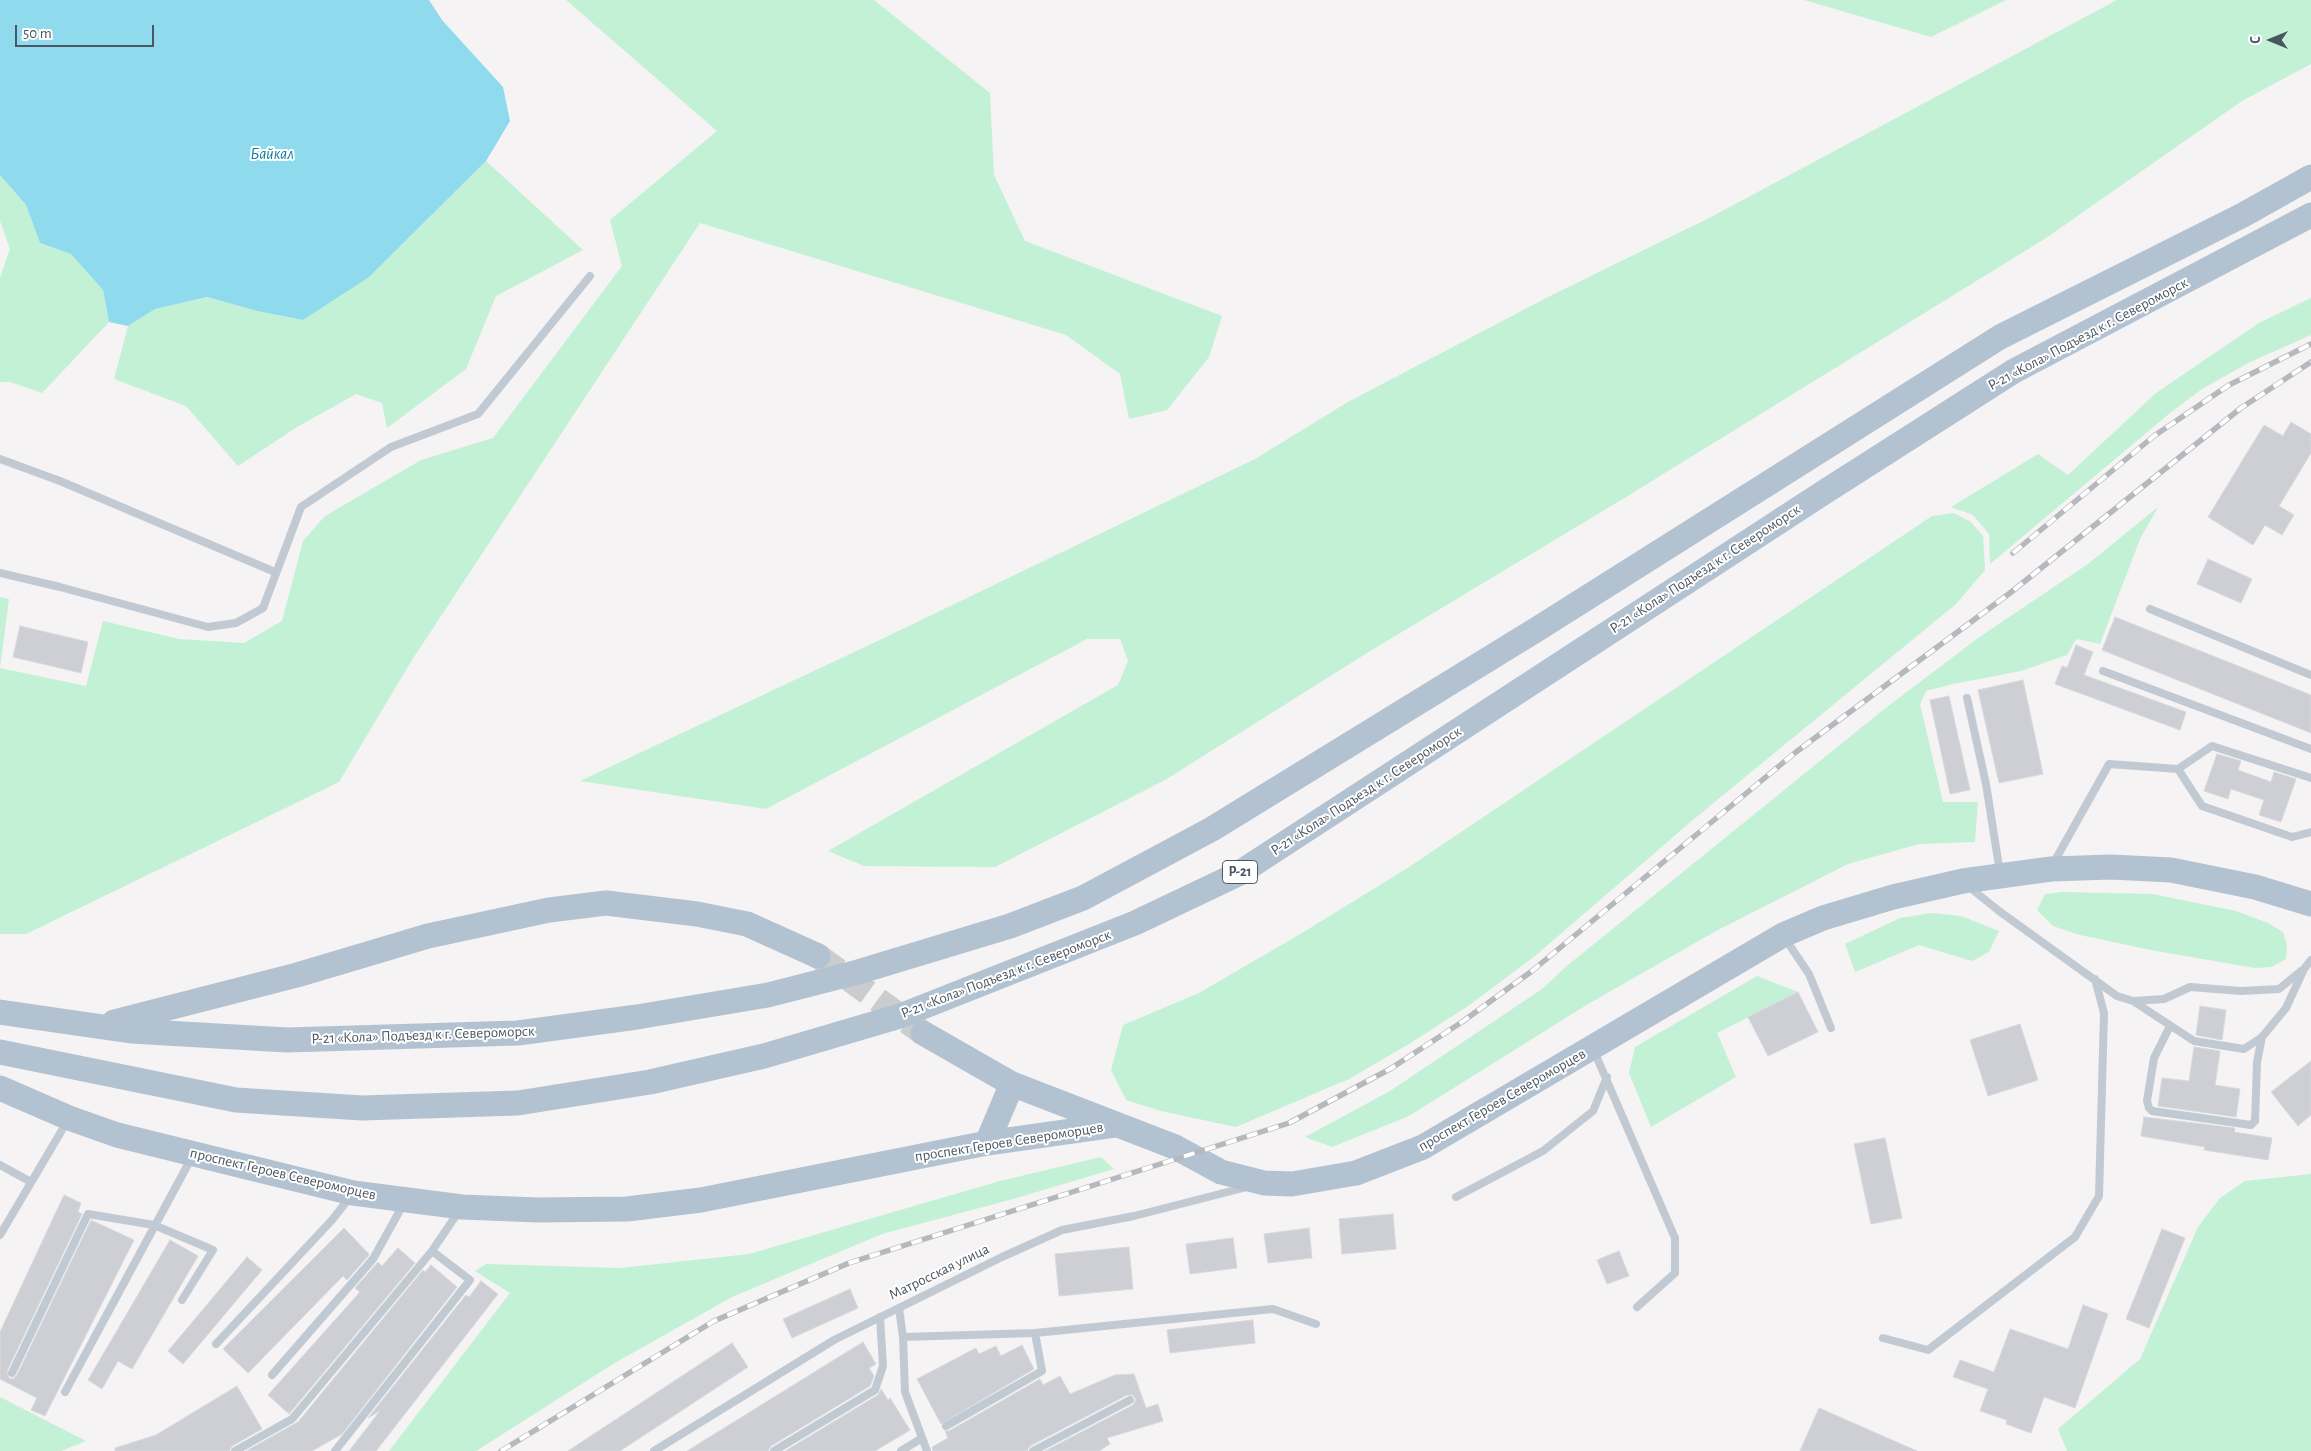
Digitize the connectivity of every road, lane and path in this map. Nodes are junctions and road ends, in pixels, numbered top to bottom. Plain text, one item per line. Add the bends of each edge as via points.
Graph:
1 (2311, 177) edge
2 (2311, 215) edge
3 (590, 276) dead end
4 (0, 459) edge
5 (275, 572) junction
6 (0, 573) edge
7 (2150, 609) dead end
8 (2103, 671) dead end
9 (2311, 675) edge
10 (1967, 698) dead end
11 (2311, 749) edge
12 (2178, 769) junction
13 (2311, 778) edge
14 (2311, 832) edge
15 (2051, 869) junction
16 (2001, 876) junction
17 (1963, 881) junction
18 (2311, 904) edge
19 (1783, 935) junction
20 (818, 956) tunnel mouth
21 (2311, 960) edge
22 (2304, 968) junction
23 (2095, 979) junction
24 (2133, 1001) junction
25 (0, 1012) edge
26 (99, 1026) junction
27 (2170, 1026) junction
28 (1831, 1028) dead end
29 (923, 1033) tunnel mouth
30 (2262, 1037) junction
31 (1593, 1049) junction
32 (0, 1052) edge
33 (1607, 1077) junction
34 (1012, 1084) junction
35 (0, 1088) edge
36 (79, 1121) junction
37 (1116, 1125) junction
38 (987, 1143) junction
39 (194, 1154) junction
40 (0, 1165) edge
41 (32, 1182) junction
42 (1264, 1183) junction
43 (353, 1193) junction
44 (1456, 1197) dead end
45 (406, 1199) junction
46 (462, 1207) junction
47 (154, 1225) junction
48 (0, 1235) edge
49 (432, 1251) junction
50 (182, 1300) dead end
51 (1637, 1306) dead end
52 (899, 1308) junction
53 (880, 1317) junction
54 (1316, 1324) dead end
55 (1035, 1333) junction
56 (903, 1337) junction
57 (1883, 1338) dead end
58 (216, 1344) dead end
59 (12, 1373) dead end
60 (272, 1374) dead end
61 (65, 1392) dead end
62 (1130, 1400) dead end
63 (946, 1426) dead end
64 (922, 1438) junction
65 (235, 1451) edge
66 (335, 1451) edge
67 (654, 1451) edge
68 (774, 1451) edge
69 (901, 1451) edge
70 (927, 1451) edge
71 (1033, 1451) edge

1 - 26 main road, Р-21 «Кола» Подъезд к г. Североморск via 2243,215 2000,337 1540,628 1212,829 1083,898 1010,926 858,972 768,995 518,1033 287,1040
2 - 32 main road, Р-21 «Кола» Подъезд к г. Североморск / Р-21 via 2014,370 1238,874 1135,923 900,1016 764,1056 660,1080 518,1103 362,1108 236,1100
3 - 5 lane via 478,414 391,447 301,507
4 - 5 lane
5 - 6 lane via 263,608 236,623 208,627
7 - 9 lane
8 - 11 lane
10 - 16 lane via 1986,784
12 - 13 lane via 2212,746
12 - 14 lane via 2202,806 2292,837
12 - 15 lane via 2109,764
15 - 16 main road, проспект Героев Североморцев
15 - 18 main road, проспект Героев Североморцев via 2171,870 2255,886
16 - 17 main road, проспект Героев Североморцев
17 - 19 main road, проспект Героев Североморцев via 1823,918
17 - 23 lane via 1999,912
19 - 28 lane via 1809,974
19 - 31 main road, проспект Героев Североморцев
20 - 26 main road via 747,924 697,914 606,903 549,910 428,936 297,975
21 - 22 lane
22 - 24 lane via 2279,989 2190,988 2164,999
22 - 30 lane via 2286,1008
23 - 24 lane via 2116,996
23 - 57 lane via 2104,1013 2100,1196 2075,1238 1928,1350
24 - 27 lane
25 - 26 main road, Р-21 «Кола» Подъезд к г. Североморск
27 - 30 lane via 2194,1040 2244,1049
27 - 30 lane via 2154,1058 2148,1108 2251,1125 2255,1121 2257,1062
29 - 34 main road
31 - 33 lane
31 - 42 main road, проспект Героев Североморцев via 1423,1147 1356,1173 1292,1184
33 - 44 lane via 1593,1111 1544,1151
33 - 51 lane via 1675,1238 1676,1273
34 - 37 main road
34 - 38 main road
35 - 36 main road, проспект Героев Североморцев
36 - 39 main road, проспект Героев Североморцев via 117,1135
36 - 41 lane
37 - 38 main road, проспект Героев Североморцев
37 - 42 main road, проспект Героев Североморцев via 1175,1147 1221,1172
38 - 46 main road, проспект Героев Североморцев via 701,1200 627,1209
39 - 43 main road, проспект Героев Североморцев
39 - 47 lane
40 - 41 lane
41 - 48 lane
42 - 52 lane, Матросская улица via 1134,1216 1062,1230
43 - 45 main road, проспект Героев Североморцев
43 - 58 lane via 332,1220
45 - 46 main road, проспект Героев Североморцев
45 - 60 lane via 374,1259
46 - 49 lane
47 - 50 lane via 214,1250
47 - 59 lane via 88,1214
47 - 61 lane
49 - 65 lane via 292,1419
49 - 66 lane via 470,1280
52 - 53 lane, Матросская улица
52 - 56 lane
53 - 67 lane, Матросская улица via 834,1340
53 - 68 lane via 882,1366 875,1390
54 - 55 lane via 1273,1309
55 - 56 lane
55 - 63 lane via 1042,1371
56 - 64 lane via 905,1392
62 - 71 lane
64 - 69 lane
64 - 70 lane

